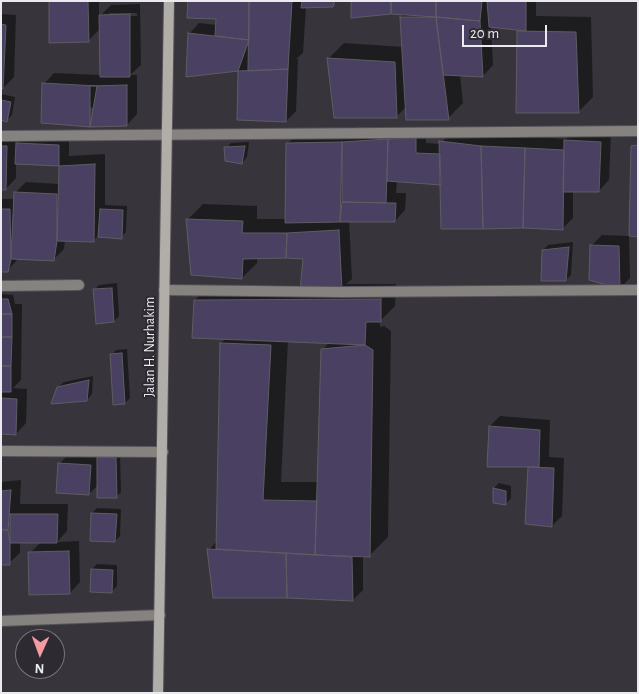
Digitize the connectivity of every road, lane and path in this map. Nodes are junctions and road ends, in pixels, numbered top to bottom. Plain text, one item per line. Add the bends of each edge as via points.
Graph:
1 (169, 1) edge
2 (638, 130) edge
3 (166, 134) junction
4 (1, 136) edge
5 (79, 285) dead end
6 (1, 286) edge
7 (164, 290) junction
8 (638, 290) edge
9 (1, 452) edge
10 (163, 452) junction
11 (160, 615) junction
12 (1, 621) edge
13 (158, 693) edge

1 - 3 main road, Jalan H. Nurhakim
2 - 3 street
3 - 4 street
3 - 7 main road, Jalan H. Nurhakim
5 - 6 street
7 - 8 street
7 - 10 main road, Jalan H. Nurhakim
9 - 10 street
10 - 11 main road, Jalan H. Nurhakim
11 - 12 street
11 - 13 main road, Jalan H. Nurhakim

